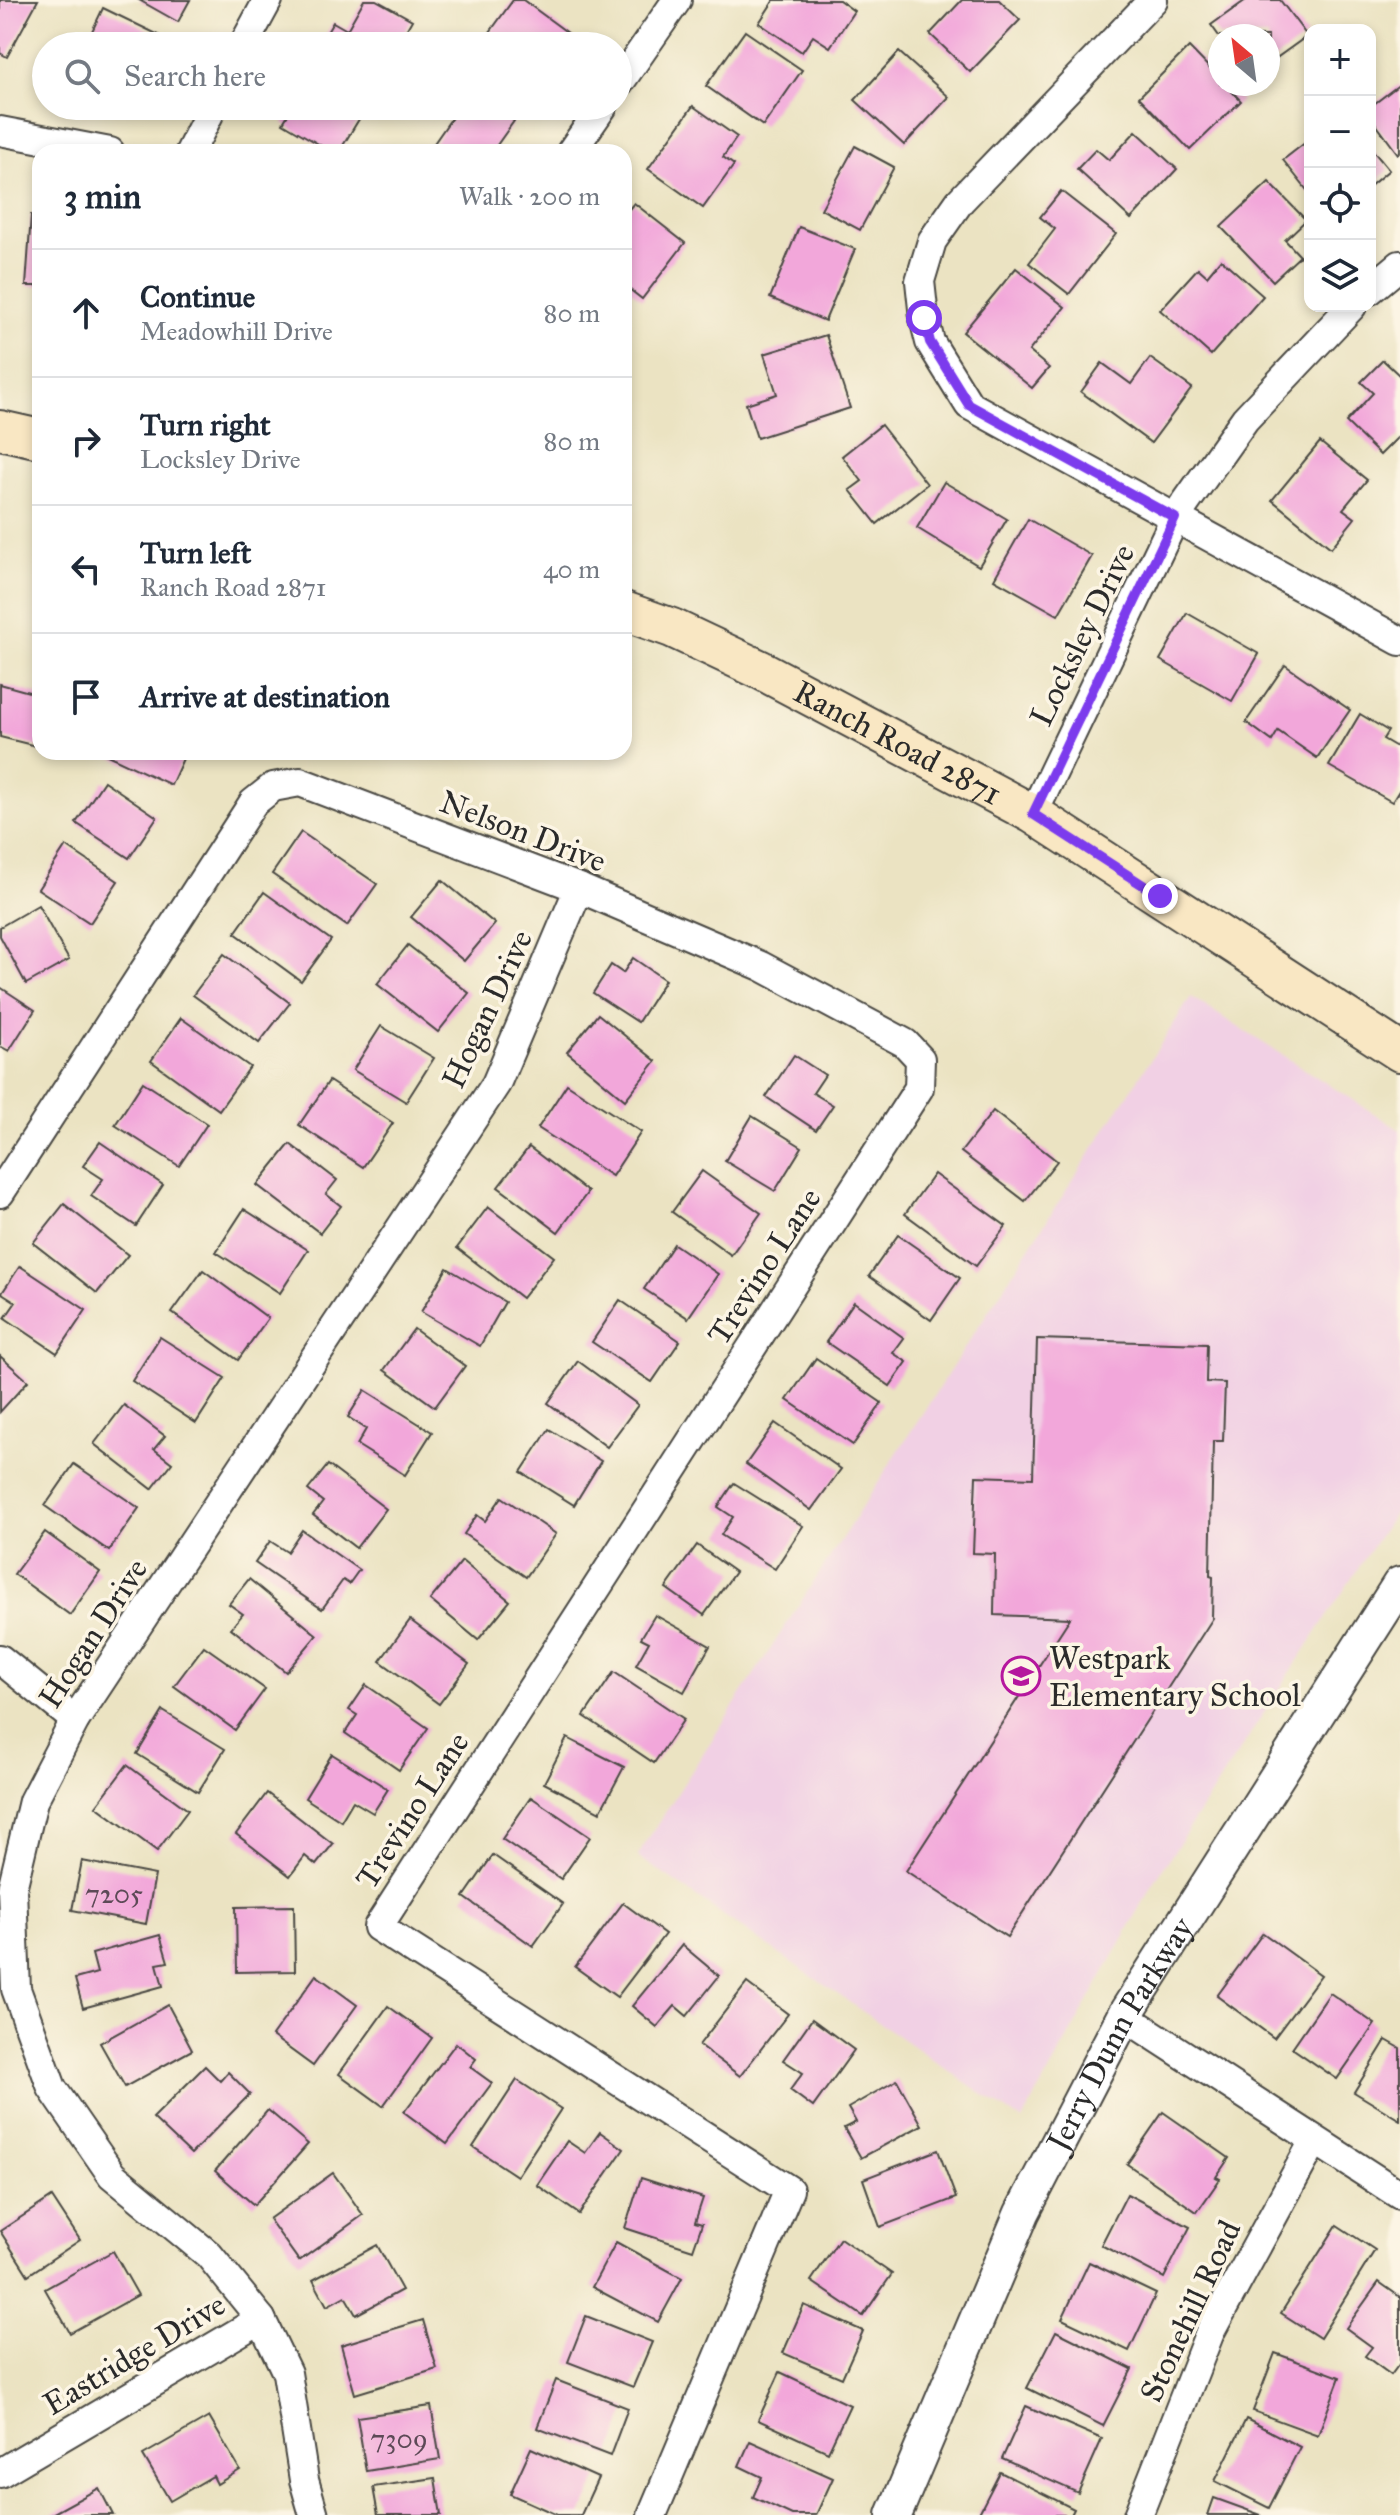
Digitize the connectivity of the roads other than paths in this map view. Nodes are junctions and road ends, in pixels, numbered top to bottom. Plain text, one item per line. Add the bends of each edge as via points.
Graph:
1 (268, 0) edge
2 (677, 0) edge
3 (1153, 0) edge
4 (251, 32) edge
5 (632, 65) edge
6 (206, 120) edge
7 (593, 120) edge
8 (0, 131) edge
9 (68, 144) edge
10 (194, 144) edge
11 (577, 144) edge
12 (1400, 265) edge
13 (1376, 285) edge
14 (1346, 312) edge
15 (0, 430) edge
16 (32, 437) edge
17 (1175, 518) junction
18 (632, 614) edge
19 (1400, 641) edge
20 (1033, 814) junction
21 (579, 888) junction
22 (1400, 1052) edge
23 (920, 1059) joint
24 (0, 1193) edge
25 (1400, 1584) edge
26 (0, 1659) edge
27 (75, 1720) junction
28 (1124, 2016) junction
29 (1314, 2141) junction
30 (1400, 2195) edge
31 (261, 2319) junction
32 (0, 2473) edge
33 (314, 2515) edge
34 (652, 2515) edge
35 (894, 2515) edge
36 (1138, 2515) edge

1 - 4 street
2 - 5 street
3 - 17 street via 960,201 932,241 920,281 930,342 969,405
6 - 10 street
7 - 11 street
8 - 9 street
12 - 13 street
14 - 17 street, Locksley Drive via 1245,419
15 - 16 main road
17 - 19 street
17 - 20 street, Locksley Drive
18 - 20 main road, Ranch Road 2871 via 761,670
20 - 22 main road, Ranch Road 2871
21 - 23 street, Nelson Drive via 761,966 905,1043
21 - 24 street, Nelson Drive via 300,782 273,787 253,803
21 - 27 street, Hogan Drive via 496,1084
23 - 34 street, Trevino Lane via 919,1088 378,1927 789,2190
25 - 28 street, Jerry Dunn Parkway
26 - 27 street
27 - 31 street, Hogan Drive via 33,1801 12,1889 16,1989 52,2088 112,2175 209,2255
28 - 29 street
28 - 35 street, Jerry Dunn Parkway via 1022,2213
29 - 30 street
29 - 36 street, Stonehill Road via 1210,2332
31 - 32 street, Eastridge Drive
31 - 33 street, Hogan Drive via 287,2373

